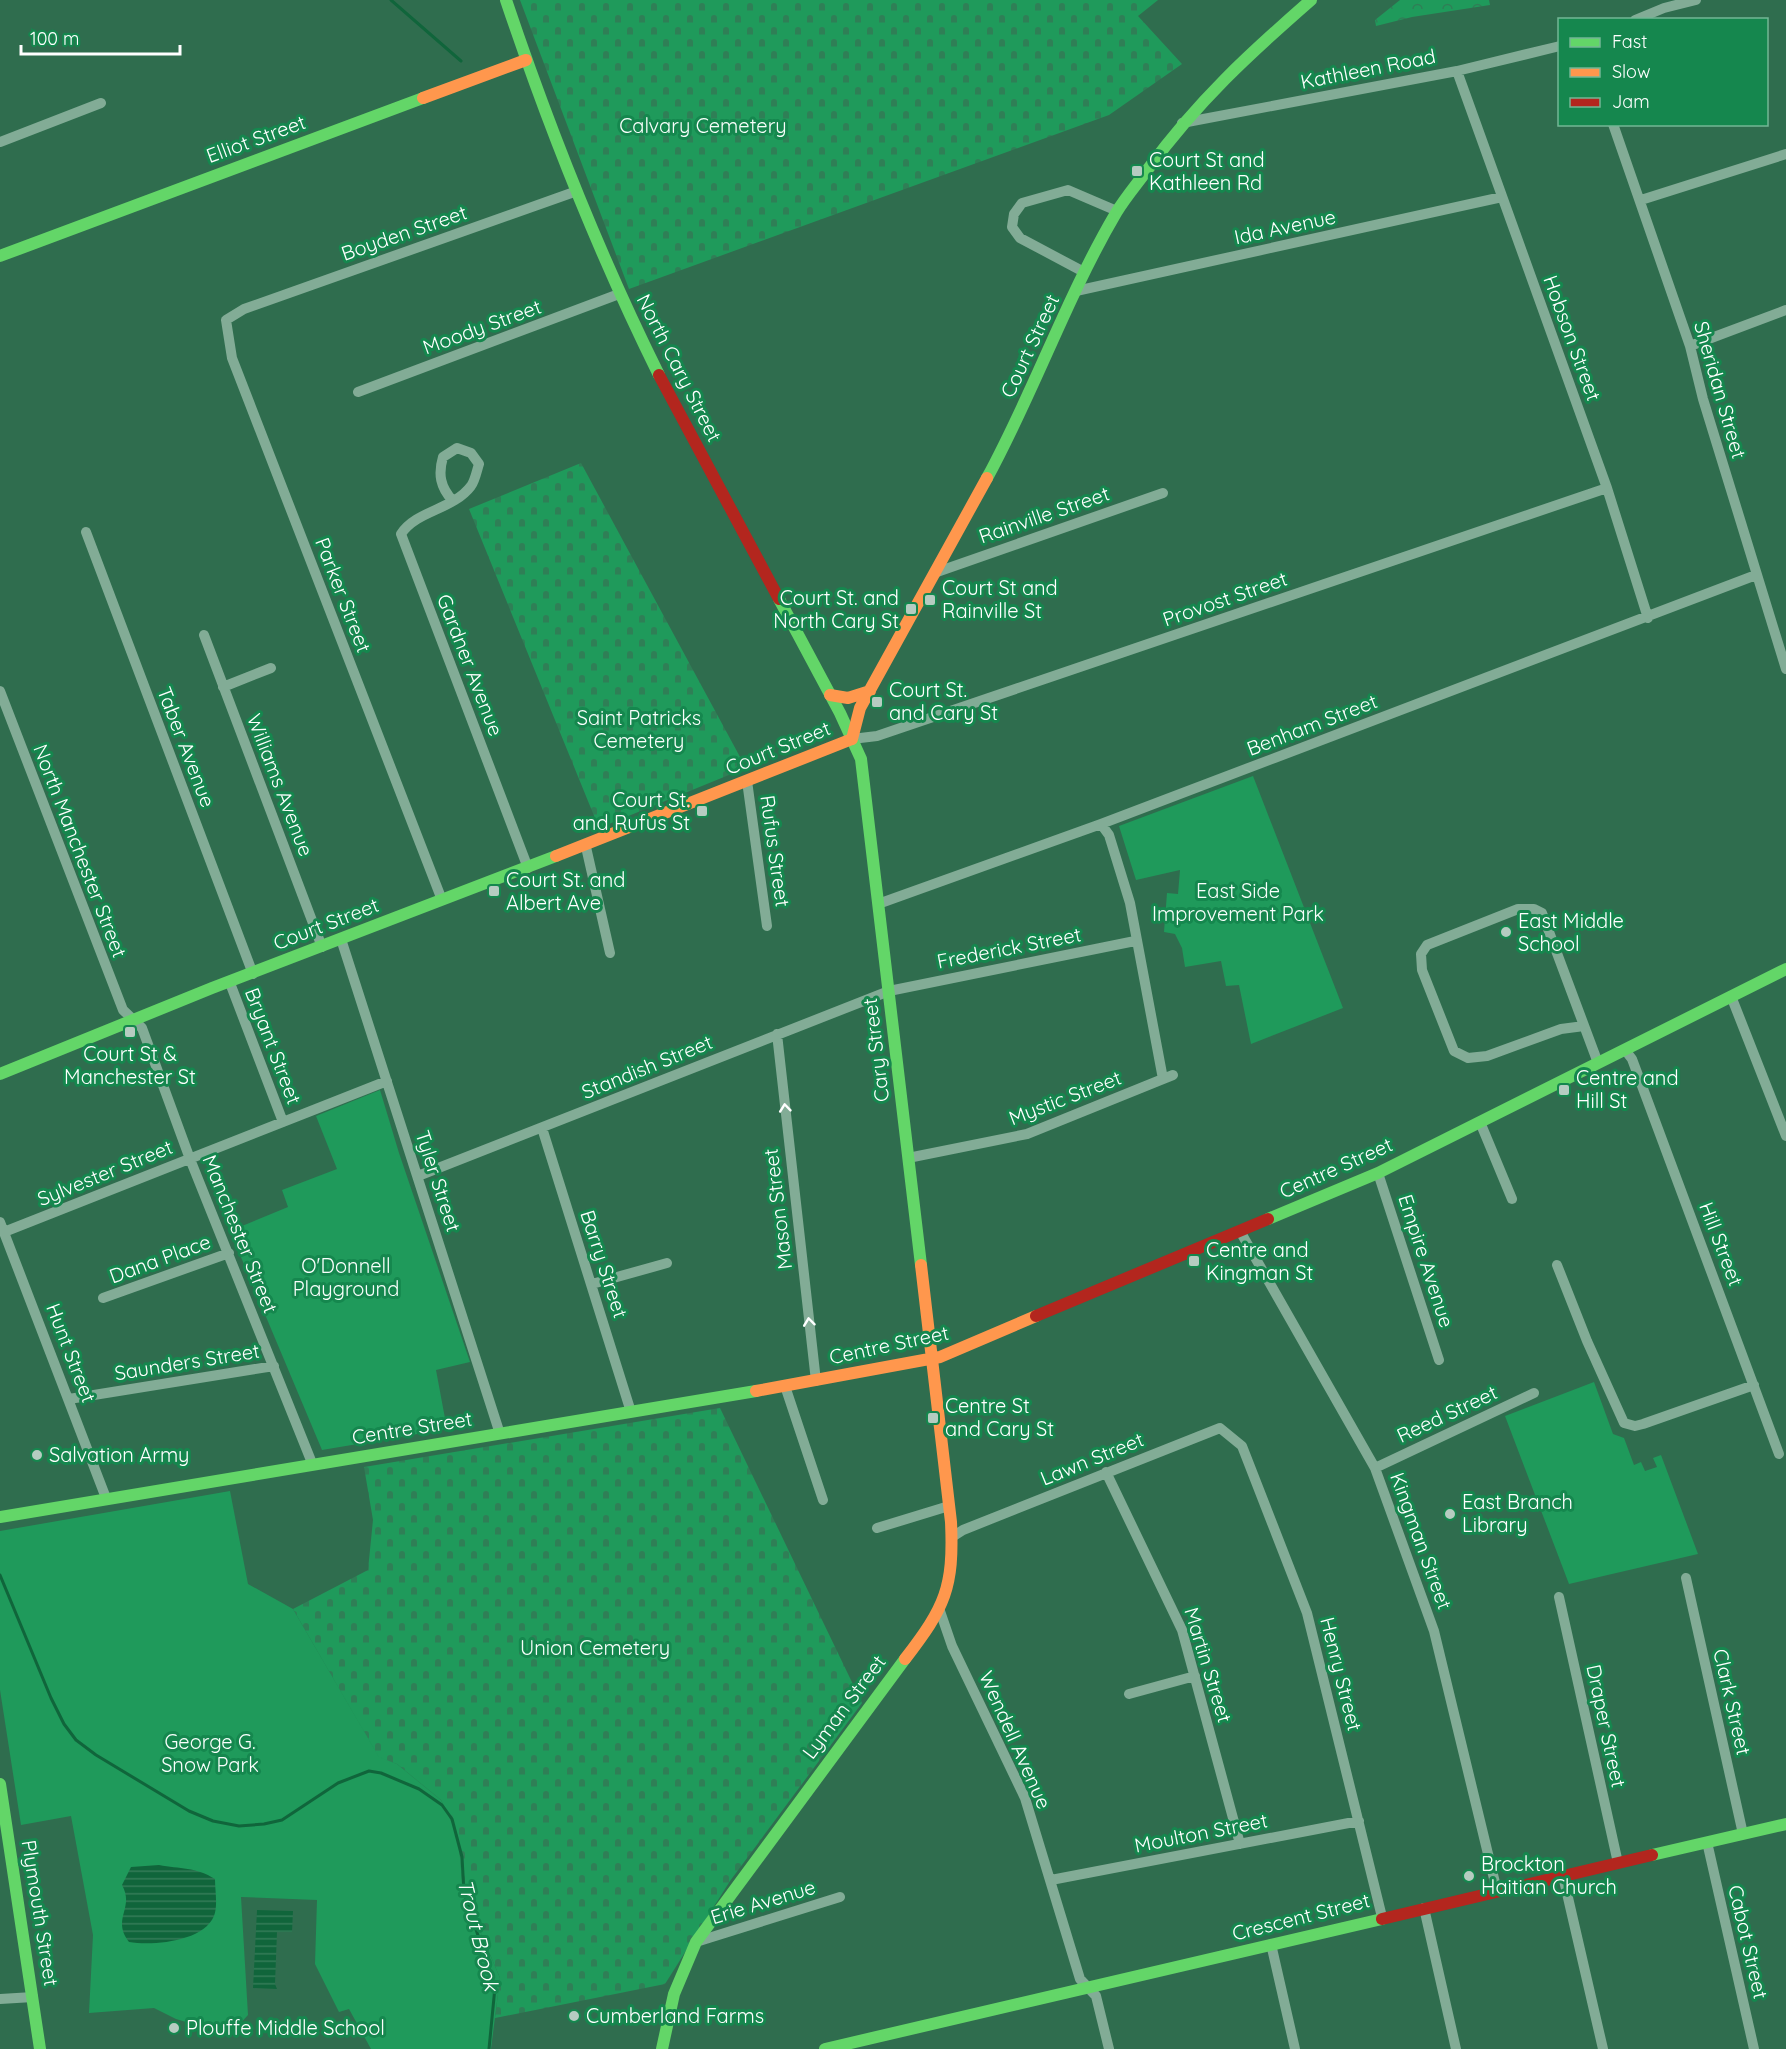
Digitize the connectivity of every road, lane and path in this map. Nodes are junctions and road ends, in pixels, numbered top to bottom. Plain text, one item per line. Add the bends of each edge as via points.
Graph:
1 (506, 0) edge
2 (1311, 0) edge
3 (1696, 0) edge
4 (1663, 4) edge
5 (1638, 18) edge
6 (1558, 46) edge
7 (526, 60) junction
8 (1457, 71) junction
9 (101, 103) dead end
10 (1182, 123) junction
11 (1614, 126) edge
12 (0, 142) edge
13 (1786, 154) edge
14 (577, 191) junction
15 (1502, 197) junction
16 (1641, 200) junction
17 (1117, 211) junction
18 (0, 256) edge
19 (1084, 272) junction
20 (1076, 291) junction
21 (619, 294) junction
22 (244, 309) joint
23 (1786, 310) edge
24 (1690, 345) junction
25 (358, 392) dead end
26 (1607, 488) junction
27 (1163, 493) dead end
28 (453, 501) junction
29 (87, 532) dead end
30 (937, 572) junction
31 (1756, 575) junction
32 (1648, 618) junction
33 (204, 635) dead end
34 (271, 668) dead end
35 (1786, 669) edge
36 (223, 687) junction
37 (0, 691) edge
38 (870, 691) junction
39 (830, 695) junction
40 (852, 739) junction
41 (747, 781) junction
42 (1101, 824) junction
43 (586, 847) junction
44 (528, 868) junction
45 (442, 900) junction
46 (878, 904) junction
47 (767, 926) dead end
48 (341, 939) junction
49 (1136, 941) junction
50 (322, 947) junction
51 (610, 953) dead end
52 (1786, 969) edge
53 (253, 974) junction
54 (230, 983) junction
55 (889, 991) junction
56 (1731, 996) junction
57 (133, 1021) junction
58 (1584, 1026) junction
59 (777, 1034) junction
60 (1625, 1050) junction
61 (1598, 1063) junction
62 (0, 1074) edge
63 (387, 1081) junction
64 (283, 1122) junction
65 (1480, 1122) junction
66 (542, 1128) junction
67 (1786, 1136) edge
68 (908, 1158) junction
69 (190, 1159) junction
70 (1378, 1173) junction
71 (418, 1176) junction
72 (1512, 1199) dead end
73 (2, 1227) edge
74 (1240, 1231) junction
75 (229, 1253) junction
76 (667, 1263) dead end
77 (1557, 1265) dead end
78 (592, 1284) junction
79 (103, 1298) dead end
80 (931, 1359) junction
81 (1439, 1360) dead end
82 (274, 1366) junction
83 (816, 1380) junction
84 (1754, 1384) junction
85 (784, 1386) junction
86 (1534, 1393) dead end
87 (69, 1399) junction
88 (632, 1412) junction
89 (500, 1434) junction
90 (1242, 1446) joint
91 (1779, 1454) dead end
92 (312, 1463) junction
93 (1375, 1468) junction
94 (1106, 1472) junction
95 (106, 1498) junction
96 (823, 1500) dead end
97 (949, 1506) junction
98 (0, 1517) edge
99 (877, 1528) dead end
100 (952, 1537) junction
101 (1686, 1578) dead end
102 (1559, 1597) dead end
103 (940, 1611) junction
104 (1195, 1676) junction
105 (1129, 1694) dead end
106 (0, 1784) edge
107 (1359, 1821) junction
108 (1786, 1824) edge
109 (1743, 1834) junction
110 (1707, 1842) junction
111 (1240, 1844) junction
112 (1618, 1863) junction
113 (1563, 1876) junction
114 (1051, 1880) junction
115 (1497, 1891) junction
116 (840, 1897) dead end
117 (1424, 1908) junction
118 (1382, 1917) junction
119 (696, 1942) junction
120 (1271, 1944) junction
121 (1088, 1988) junction
122 (33, 1997) junction
123 (0, 1999) edge
124 (40, 2049) edge
125 (662, 2049) edge
126 (825, 2049) edge
127 (1110, 2049) edge
128 (1295, 2049) edge
129 (1456, 2049) edge
130 (1603, 2049) edge
131 (1754, 2049) edge

1 - 7 main road, North Cary Street
2 - 10 main road, Court Street via 1232,70
3 - 4 street
4 - 5 street
6 - 8 street, Kathleen Road
7 - 14 main road, North Cary Street
7 - 18 main road, Elliot Street
8 - 10 street, Kathleen Road
8 - 15 street, Hobson Street
9 - 12 street
10 - 17 main road, Court Street
11 - 16 street, Sheridan Street
13 - 16 street
14 - 21 main road, North Cary Street
14 - 22 street, Boyden Street
15 - 20 street, Ida Avenue
15 - 26 street, Hobson Street
16 - 24 street, Sheridan Street
17 - 19 main road, Court Street
17 - 19 street via 1068,190 1022,203 1014,214 1012,227 1020,238
19 - 20 main road, Court Street
20 - 30 main road, Court Street via 1007,441
21 - 25 street, Moody Street
21 - 39 main road, North Cary Street
22 - 45 street, Parker Street via 226,320 232,358
23 - 24 street
24 - 31 street, Sheridan Street
26 - 32 street, Hobson Street
26 - 40 street, Provost Street via 877,736
27 - 30 street, Rainville Street
28 - 28 street via 471,486 479,464 471,453 458,448 443,457 439,471 441,483
28 - 44 street, Gardner Avenue via 408,523 400,534
29 - 53 street, Taber Avenue
30 - 38 main road, Court Street
31 - 32 street, Benham Street
31 - 35 street, Sheridan Street
32 - 42 street, Benham Street
33 - 36 street, Williams Avenue
34 - 36 street
36 - 50 street, Williams Avenue
37 - 57 street, North Manchester Street via 123,1010
38 - 39 main road via 848,698
38 - 40 main road, Court Street via 860,708
39 - 40 main road, North Cary Street
40 - 41 main road, Court Street
40 - 46 main road, Cary Street via 862,769
41 - 43 main road, Court Street
41 - 47 street, Rufus Street
42 - 46 street, Benham Street
42 - 49 street via 1109,835 1130,903
43 - 44 main road, Court Street
43 - 51 street
44 - 45 main road, Court Street
45 - 48 main road, Court Street
46 - 55 main road, Cary Street
48 - 50 main road, Court Street
48 - 63 street, Tyler Street
49 - 55 street, Frederick Street
49 - 68 street, Mystic Street via 1168,1077 1027,1134
50 - 53 main road, Court Street
52 - 56 main road, Centre Street
53 - 54 main road, Court Street
54 - 57 main road, Court Street
54 - 64 street, Bryant Street
55 - 59 street, Standish Street
55 - 68 main road, Cary Street
56 - 60 main road, Centre Street
56 - 67 street
57 - 62 main road, Court Street
57 - 69 street, Manchester Street via 142,1028
58 - 58 street via 1542,913 1534,909 1518,909 1427,945 1421,954 1422,970 1454,1051 1468,1058 1487,1056 1561,1029
58 - 61 street
59 - 66 street, Standish Street
83 -> 59 street, Mason Street
60 - 61 main road, Centre Street
60 - 84 street, Hill Street via 1636,1070
61 - 65 main road, Centre Street
63 - 64 street, Sylvester Street
63 - 71 street, Tyler Street
64 - 69 street, Sylvester Street
65 - 70 main road, Centre Street
65 - 72 street
66 - 71 street, Standish Street
66 - 78 street, Barry Street
68 - 80 main road, Cary Street
69 - 73 street, Sylvester Street
69 - 75 street, Manchester Street
70 - 74 main road, Centre Street
70 - 81 street, Empire Avenue
71 - 89 street, Tyler Street
73 - 87 street, Hunt Street
74 - 80 main road, Centre Street
74 - 93 street, Kingman Street
75 - 79 street, Dana Place
75 - 82 street, Manchester Street
76 - 78 street
77 - 84 street via 1624,1423 1643,1424
78 - 88 street, Barry Street
80 - 83 main road, Centre Street
80 - 97 main road, Lyman Street
82 - 87 street, Saunders Street
82 - 92 street, Manchester Street
83 - 85 main road, Centre Street
84 - 91 street, Hill Street
85 - 88 main road, Centre Street
85 - 96 street
86 - 93 street, Reed Street
87 - 95 street, Hunt Street
88 - 89 main road, Centre Street
89 - 92 main road, Centre Street
90 - 94 street, Lawn Street via 1220,1428
90 - 107 street, Henry Street via 1307,1613
92 - 95 main road, Centre Street
93 - 115 street, Kingman Street via 1434,1631
94 - 100 street, Lawn Street
94 - 104 street, Martin Street via 1182,1630
95 - 98 main road, Centre Street
97 - 99 street
97 - 100 main road, Lyman Street
100 - 103 main road, Lyman Street via 952,1578
101 - 109 street, Clark Street
102 - 112 street, Draper Street
103 - 114 street, Wendell Avenue via 952,1646 1025,1798
103 - 119 main road, Lyman Street
104 - 105 street
104 - 111 street, Martin Street
106 - 122 main road, Plymouth Street
107 - 111 street, Moulton Street
107 - 118 street, Henry Street
108 - 109 main road, Crescent Street
109 - 110 main road, Crescent Street
110 - 112 main road, Crescent Street
110 - 131 street, Cabot Street
111 - 114 street, Moulton Street
112 - 113 main road, Crescent Street
113 - 115 main road, Crescent Street
113 - 130 street
114 - 121 street, Wendell Avenue via 1080,1979
115 - 117 main road, Crescent Street
116 - 119 street, Erie Avenue
117 - 118 main road, Crescent Street
117 - 129 street
118 - 120 main road, Crescent Street
119 - 125 main road, Lyman Street via 678,1980
120 - 121 main road, Crescent Street
120 - 128 street
121 - 126 main road, Crescent Street
121 - 127 street, Wendell Avenue via 1096,1996
122 - 123 street
122 - 124 main road, Plymouth Street

